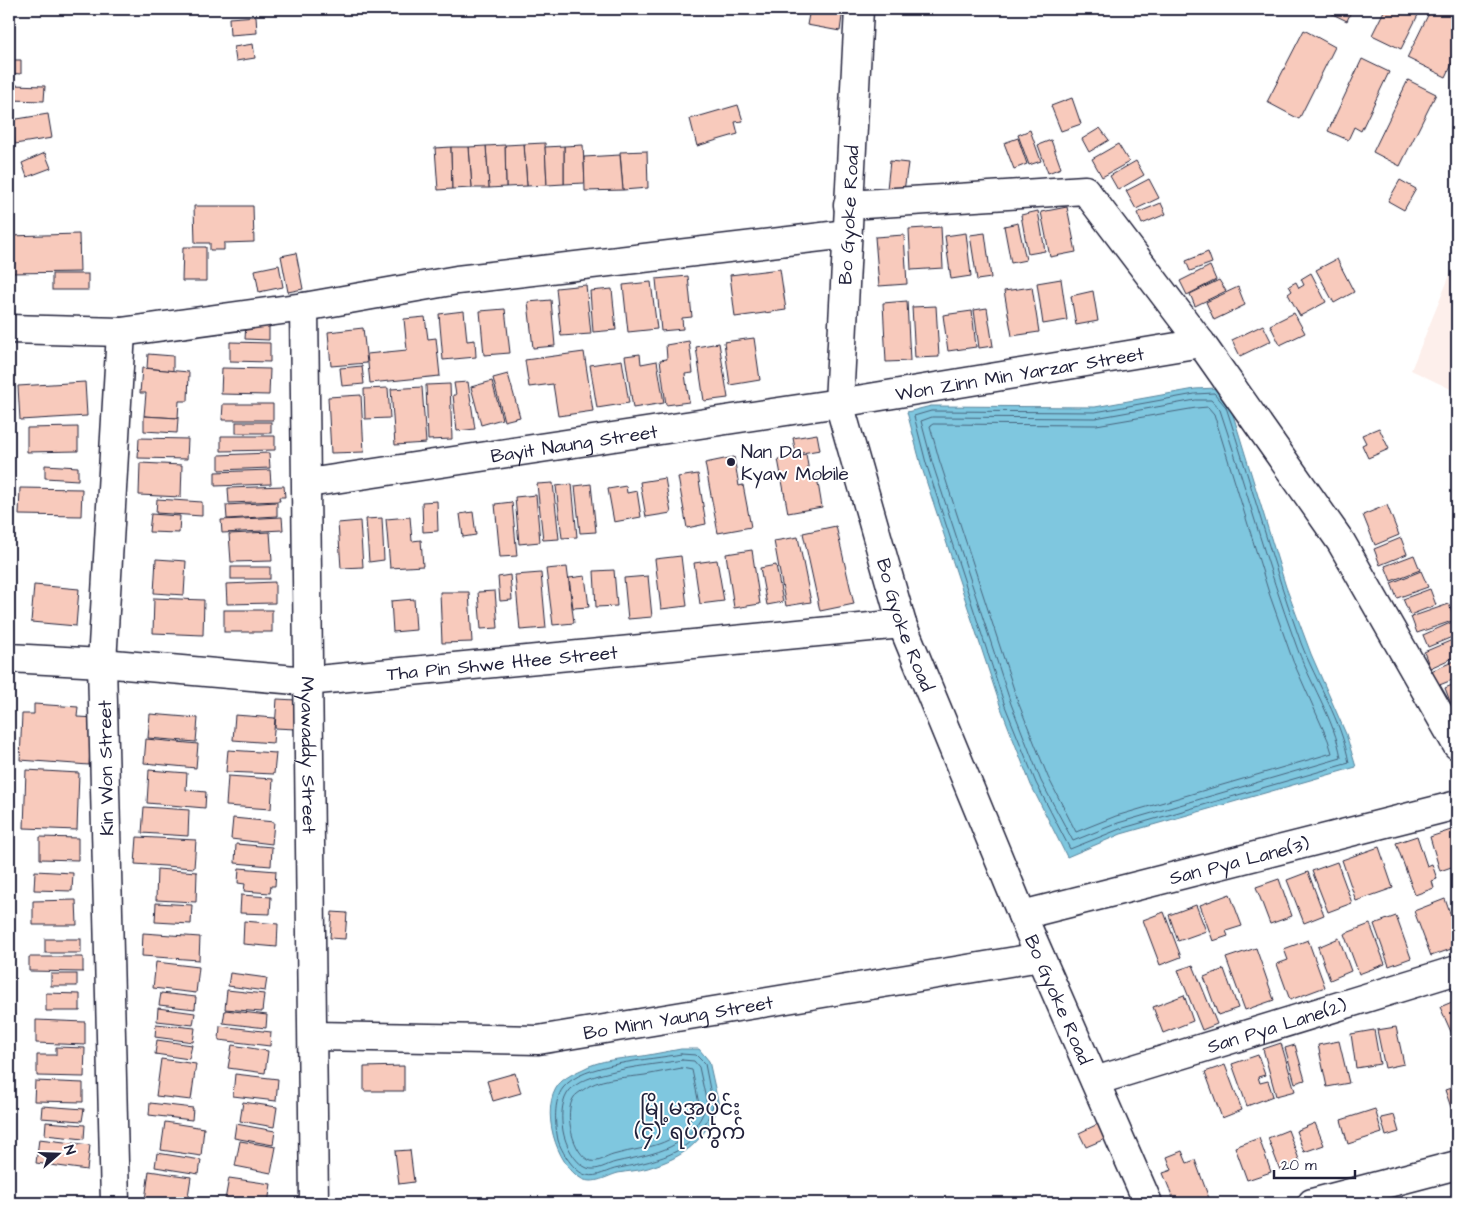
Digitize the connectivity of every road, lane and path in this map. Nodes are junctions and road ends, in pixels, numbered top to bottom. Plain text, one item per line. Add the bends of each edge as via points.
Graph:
1 (859, 9) edge
2 (848, 204) junction
3 (846, 234) junction
4 (304, 307) junction
5 (9, 329) edge
6 (121, 332) junction
7 (1201, 343) junction
8 (839, 403) junction
9 (308, 483) junction
10 (902, 624) junction
11 (9, 658) edge
12 (102, 663) junction
13 (307, 681) junction
14 (1457, 745) edge
15 (1457, 805) edge
16 (1022, 915) junction
17 (1040, 957) junction
18 (1457, 970) edge
19 (314, 1036) junction
20 (1095, 1081) junction
21 (1457, 1165) edge
22 (115, 1203) edge
23 (314, 1203) edge
24 (1148, 1203) edge
25 (1312, 1203) edge

1 - 2 street, Bo Gyoke Road
2 - 3 street, Bo Gyoke Road
2 - 7 street via 1085,190
3 - 4 street via 457,280
3 - 8 street, Bo Gyoke Road
4 - 6 street
4 - 9 street, Myawaddy Street
5 - 6 street
6 - 12 street, Kin Won Street
7 - 8 street, Won Zinn Min Yarzar Street
7 - 14 street via 1341,542
8 - 9 street, Bayit Naung Street
8 - 10 street, Bo Gyoke Road
9 - 13 street, Myawaddy Street
10 - 13 street, Tha Pin Shwe Htee Street
10 - 16 street, Bo Gyoke Road
11 - 12 street, Tha Pin Shwe Htee Street
12 - 13 street, Tha Pin Shwe Htee Street
12 - 22 street, Kin Won Street
13 - 19 street, Myawaddy Street
15 - 16 street, San Pya Lane(3)
16 - 17 street, Bo Gyoke Road
17 - 19 street, Bo Minn Yaung Street via 538,1040
17 - 20 street, Bo Gyoke Road
18 - 20 street, San Pya Lane(2)
19 - 23 street, Myawaddy Street
20 - 24 street, Bo Gyoke Road
21 - 25 street

